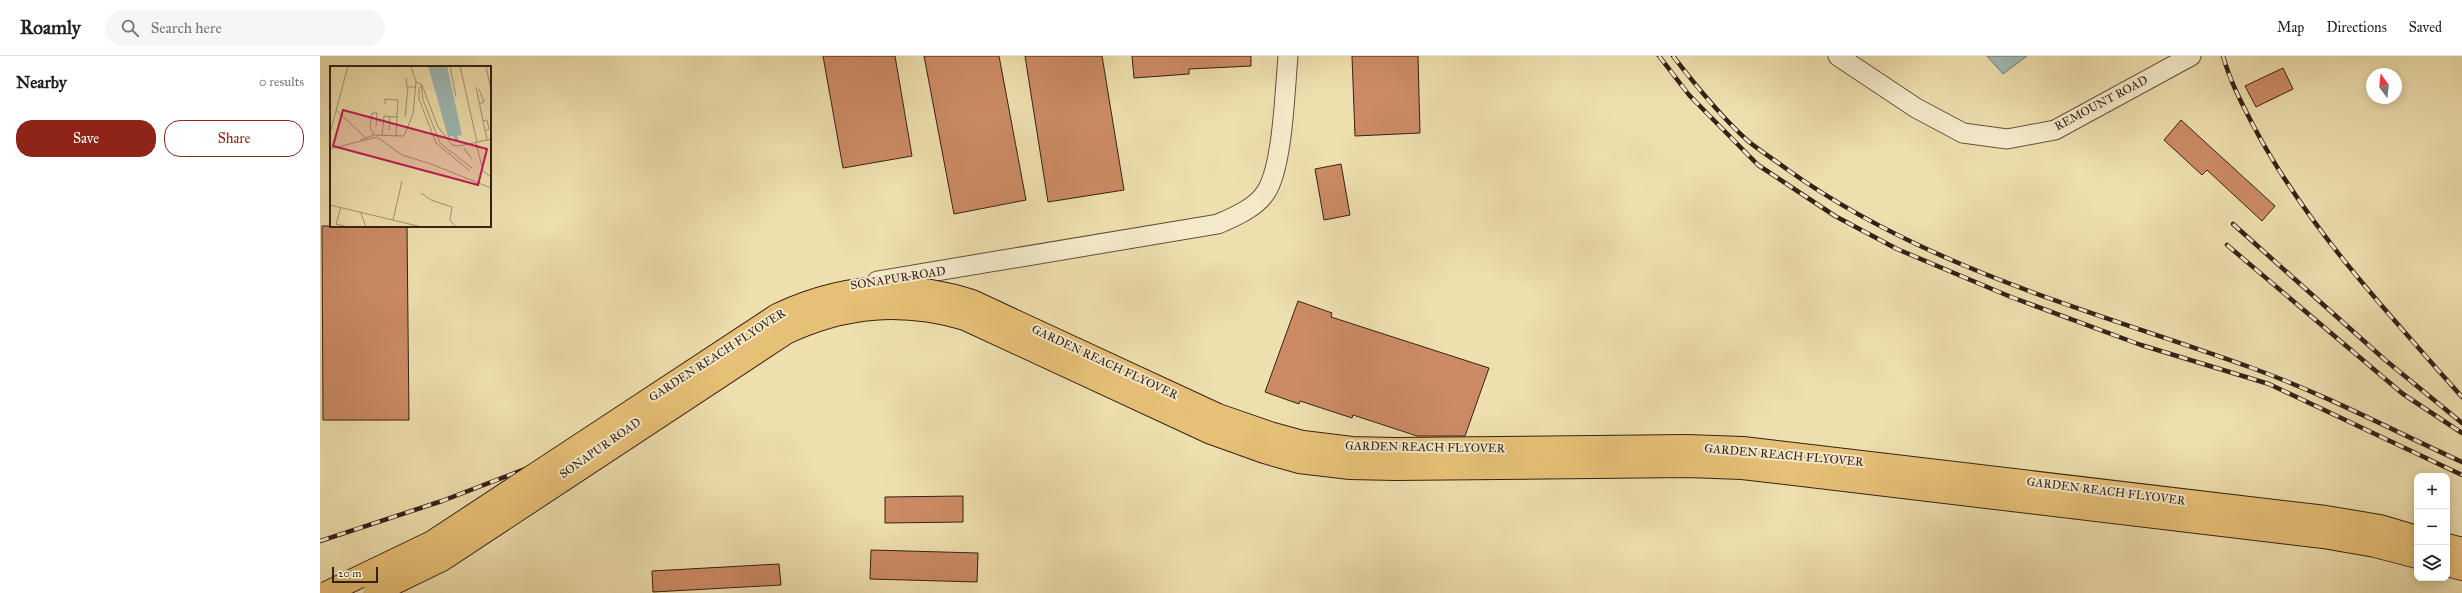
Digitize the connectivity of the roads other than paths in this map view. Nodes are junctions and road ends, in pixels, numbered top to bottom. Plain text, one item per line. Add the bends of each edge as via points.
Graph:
1 (1288, 56) edge
2 (1838, 56) edge
3 (2191, 56) edge
4 (2414, 535) edge
5 (2450, 546) edge
6 (2462, 549) edge
7 (2414, 556) edge
8 (2450, 566) edge
9 (2462, 569) edge
10 (326, 593) edge
11 (347, 593) edge
12 (374, 593) edge

1 - 11 street, SONAPUR ROAD via 1284,112 1275,168 1266,193 1245,211 1218,224 845,286 803,305 622,434 449,548 384,584
2 - 3 street, REMOUNT ROAD via 1916,108 1963,133 2007,139 2054,130
4 - 10 main road, GARDEN REACH FLYOVER, bridge via 2380,526 2326,517 1743,448 1688,446 1395,449 1352,448 1303,442 1218,415 972,301 930,290 887,287 820,297 776,316 432,542
5 - 6 main road
7 - 12 main road, GARDEN REACH FLYOVER, bridge via 2376,546 2323,537 1742,468 1687,466 1395,469 1350,468 1299,462 1211,433 965,319 927,310 887,306 826,316 786,333 442,560
8 - 9 main road

